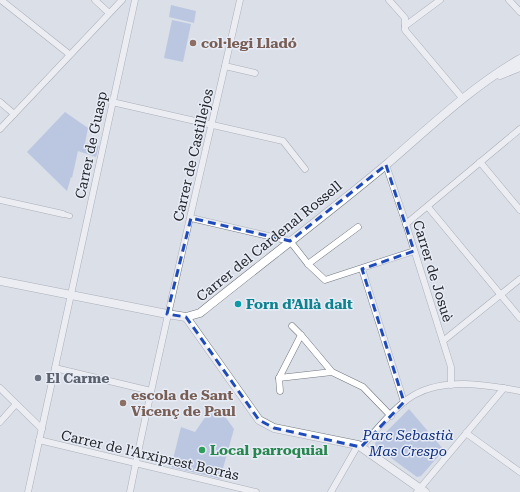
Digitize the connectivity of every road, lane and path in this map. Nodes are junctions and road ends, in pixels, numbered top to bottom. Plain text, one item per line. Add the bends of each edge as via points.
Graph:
1 (1, 0) edge
2 (95, 0) edge
3 (122, 0) edge
4 (134, 0) edge
5 (240, 0) edge
6 (389, 0) edge
7 (440, 0) edge
8 (510, 0) edge
9 (520, 12) edge
10 (109, 13) junction
11 (405, 26) junction
12 (69, 54) junction
13 (520, 59) edge
14 (225, 66) junction
15 (520, 68) edge
16 (255, 73) dead end
17 (494, 76) junction
18 (463, 99) junction
19 (0, 102) edge
20 (112, 102) junction
21 (14, 114) junction
22 (212, 124) junction
23 (0, 129) edge
24 (520, 129) edge
25 (480, 162) junction
26 (386, 165) junction
27 (305, 169) dead end
28 (0, 200) edge
29 (428, 207) junction
30 (520, 210) edge
31 (63, 214) joint
32 (70, 216) dead end
33 (191, 218) junction
34 (406, 224) junction
35 (358, 227) dead end
36 (290, 241) junction
37 (414, 251) junction
38 (308, 264) junction
39 (362, 269) junction
40 (520, 279) edge
41 (0, 281) edge
42 (70, 295) junction
43 (501, 295) junction
44 (167, 314) junction
45 (186, 317) junction
46 (520, 318) edge
47 (292, 326) dead end
48 (301, 335) junction
49 (443, 341) junction
50 (55, 368) junction
51 (332, 372) junction
52 (279, 378) junction
53 (451, 385) junction
54 (0, 388) edge
55 (504, 388) junction
56 (151, 391) junction
57 (280, 391) dead end
58 (520, 391) edge
59 (404, 402) junction
60 (16, 404) junction
61 (391, 416) junction
62 (0, 422) edge
63 (42, 429) junction
64 (466, 434) junction
65 (39, 440) junction
66 (359, 446) junction
67 (136, 463) junction
68 (520, 472) edge
69 (421, 491) edge
70 (28, 492) edge
71 (130, 492) edge
72 (256, 492) edge
73 (331, 492) edge

1 - 12 street
2 - 10 street
3 - 10 street
4 - 20 street, Carrer de Guasp
5 - 14 street, Carrer de Castillejos
6 - 11 street via 405,18
7 - 11 street
8 - 9 street
10 - 12 street
11 - 18 street via 405,30
12 - 21 street
13 - 17 street, Carrer del Cardenal Rossell
14 - 16 street
14 - 22 street, Carrer de Castillejos
15 - 17 street, Carrer del Cardenal Rossell
17 - 18 street, Carrer del Cardenal Rossell
18 - 26 street, Carrer del Cardenal Rossell
19 - 21 street
20 - 22 street
20 - 42 street, Carrer de Guasp
21 - 23 street
22 - 27 street via 283,141
22 - 33 street, Carrer de Castillejos
24 - 25 street
25 - 29 street
25 - 30 street
26 - 34 street, Carrer de Josuè
26 - 36 street, Carrer del Cardenal Rossell
28 - 31 street
29 - 34 street
29 - 43 street
31 - 32 street
33 - 36 street
33 - 44 street, Carrer de Castillejos
34 - 37 street, Carrer de Josuè
35 - 38 street
36 - 38 street
36 - 45 street, Carrer del Cardenal Rossell via 200,313
37 - 39 street
37 - 49 street, Carrer de Josuè
38 - 39 street via 325,280
39 - 59 street
40 - 43 street
41 - 42 street
42 - 44 street
42 - 50 street, Carrer de Guasp
43 - 46 street
43 - 49 street
44 - 45 street
44 - 56 street, Carrer de Castillejos
45 - 66 street via 259,420 274,428
47 - 48 street
48 - 51 street
48 - 52 street
49 - 53 street, Carrer de Josuè via 451,367
50 - 56 street
50 - 63 street, Carrer de Guasp
51 - 52 street
51 - 61 street via 364,386
52 - 57 street
53 - 55 street
53 - 59 street via 423,391
54 - 60 street
55 - 58 street
55 - 64 street
56 - 67 street, Carrer de Castillejos
59 - 61 street
60 - 62 street
60 - 63 street
61 - 66 street
63 - 65 street, Carrer de Guasp
64 - 68 street
64 - 69 street
65 - 67 street, Carrer de l'Arxiprest Borràs
65 - 70 street, Carrer de Guasp
66 - 69 street
66 - 73 street
67 - 71 street, Carrer de Castillejos
67 - 72 street, Carrer de l'Arxiprest Borràs

